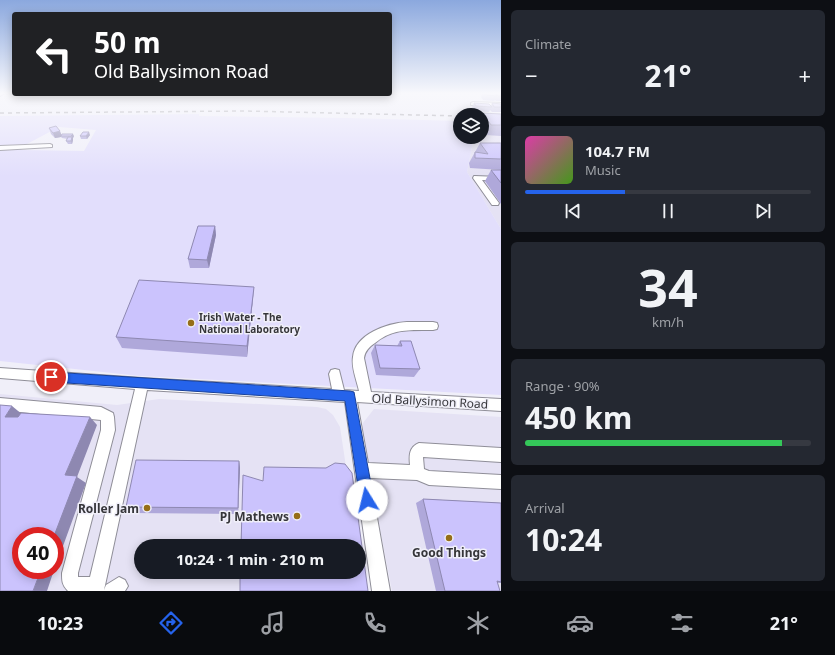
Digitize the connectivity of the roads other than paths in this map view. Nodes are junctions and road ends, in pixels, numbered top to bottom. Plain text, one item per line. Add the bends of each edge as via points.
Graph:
1 (50, 146) dead end
2 (0, 148) edge
3 (501, 179) edge
4 (495, 203) dead end
5 (432, 326) dead end
6 (0, 373) edge
7 (335, 374) dead end
8 (142, 384) junction
9 (344, 396) junction
10 (366, 397) junction
11 (0, 404) edge
12 (501, 405) edge
13 (501, 455) edge
14 (362, 470) junction
15 (417, 473) junction
16 (501, 482) edge
17 (105, 588) edge
18 (381, 591) edge

1 - 2 street
3 - 4 street via 477,178
5 - 10 street via 389,328 381,331 364,345 358,358
6 - 8 street, Old Ballysimon Road
7 - 9 street
8 - 9 street, Old Ballysimon Road
8 - 17 street
9 - 10 street, Old Ballysimon Road
9 - 14 street
10 - 12 street, Old Ballysimon Road
11 - 17 street via 101,413 108,417 108,430 70,574 70,581 74,585
13 - 15 street via 419,450 416,454
14 - 15 street
14 - 18 street
15 - 16 street via 429,478

